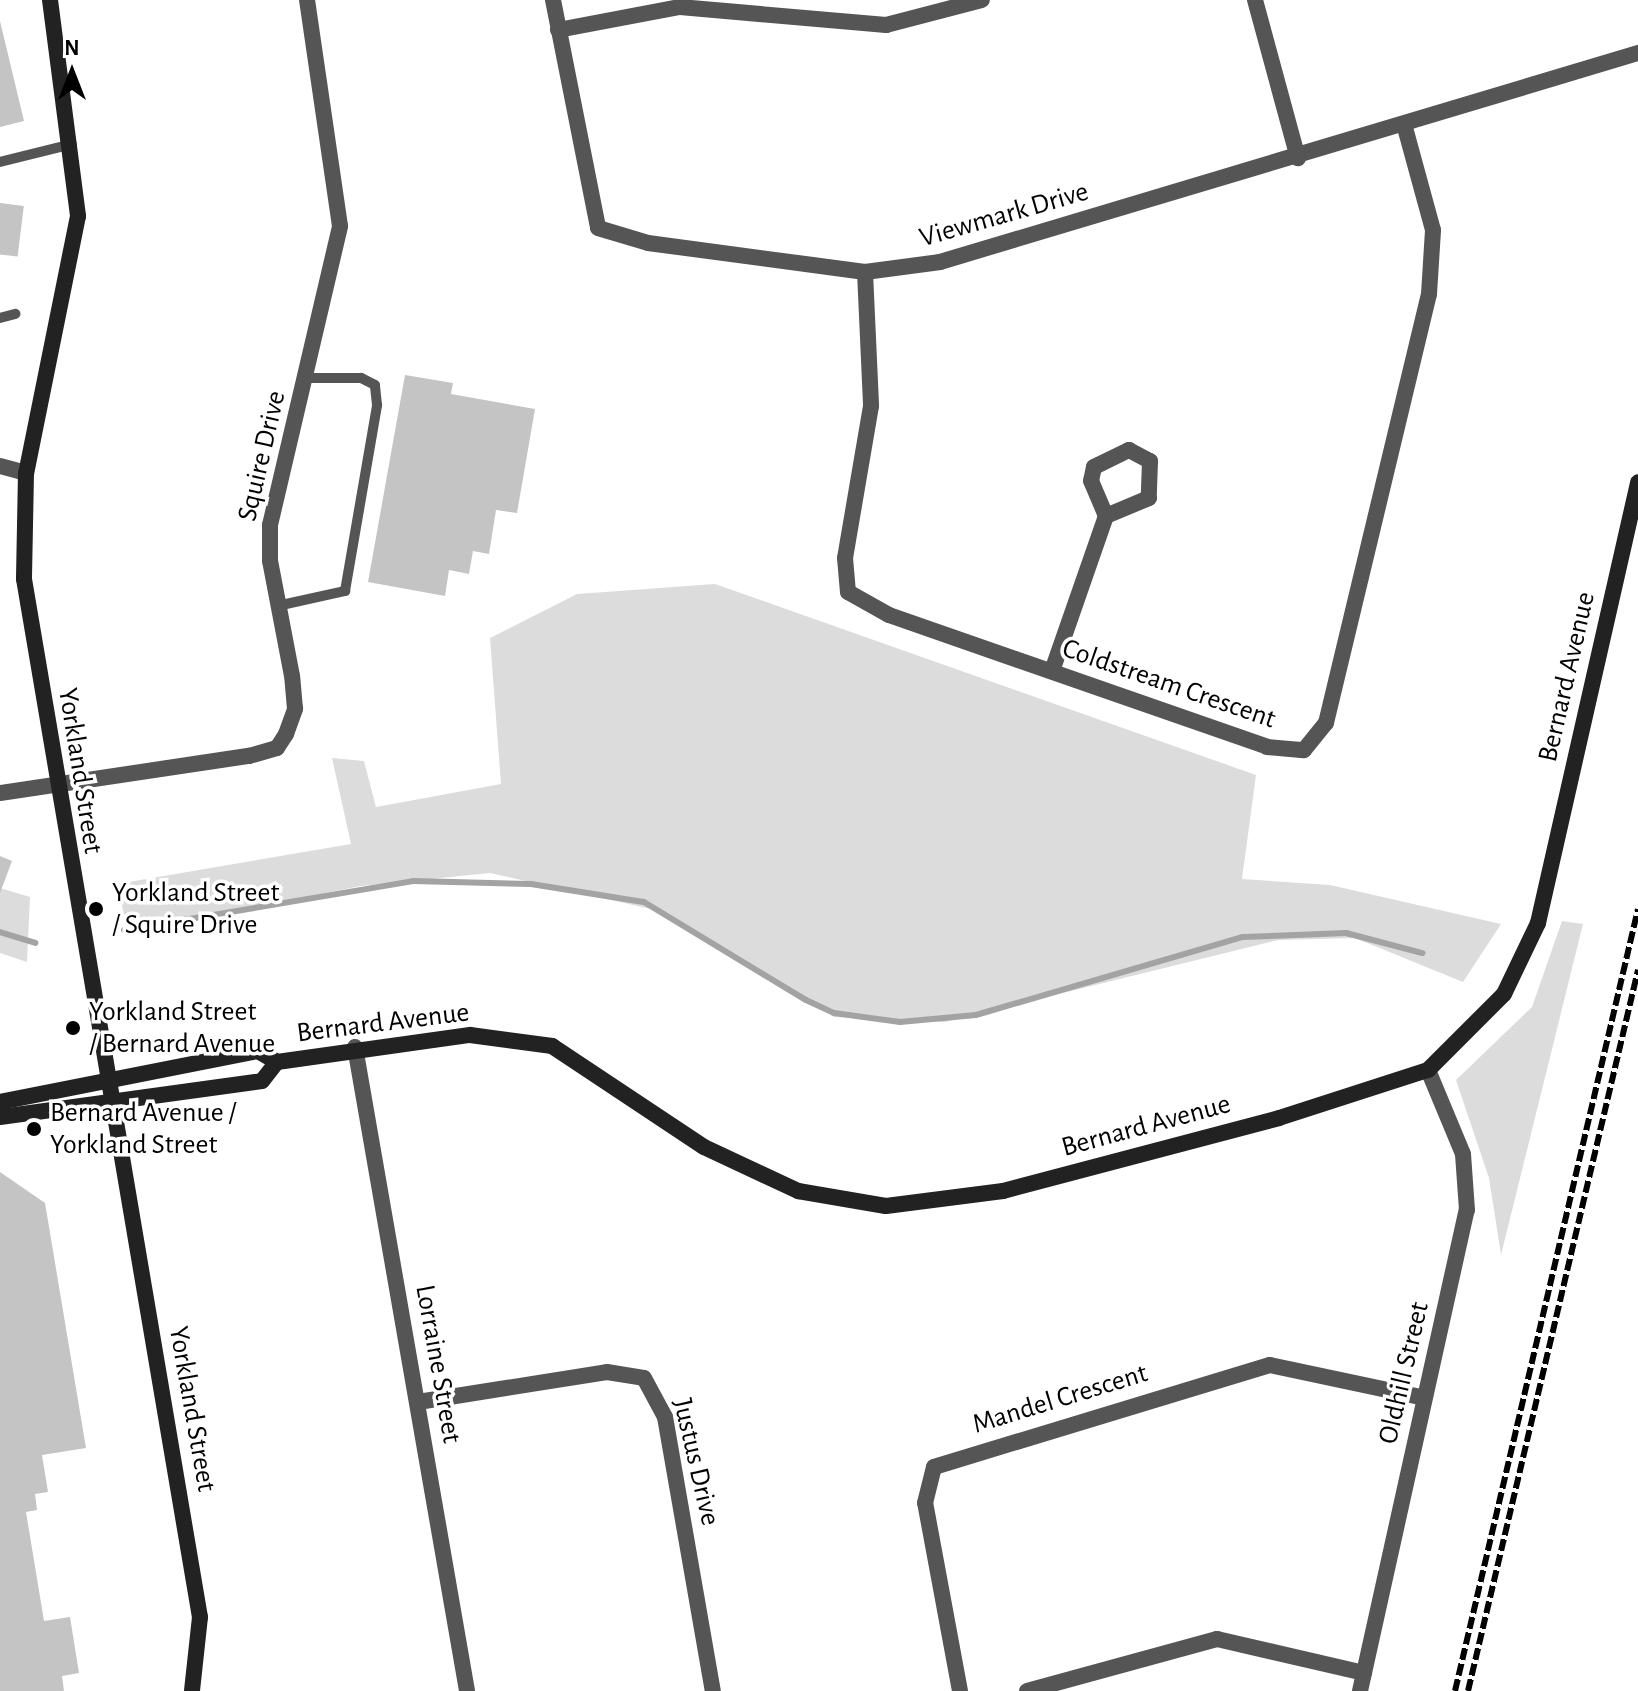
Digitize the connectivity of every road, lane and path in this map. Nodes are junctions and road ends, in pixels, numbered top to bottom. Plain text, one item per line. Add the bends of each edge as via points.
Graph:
1 (50, 0) edge
2 (307, 0) edge
3 (553, 0) edge
4 (982, 0) edge
5 (1255, 0) edge
6 (558, 30) junction
7 (1638, 53) edge
8 (1404, 124) junction
9 (72, 144) junction
10 (1298, 158) junction
11 (0, 162) edge
12 (865, 272) junction
13 (15, 314) dead end
14 (0, 318) edge
15 (306, 378) junction
16 (0, 466) edge
17 (26, 473) junction
18 (1638, 482) edge
19 (1106, 516) junction
20 (277, 606) junction
21 (1052, 671) junction
22 (57, 786) junction
23 (0, 793) edge
24 (355, 1047) junction
25 (277, 1062) junction
26 (1428, 1070) junction
27 (108, 1080) junction
28 (0, 1102) edge
29 (112, 1104) junction
30 (0, 1117) edge
31 (1425, 1398) junction
32 (418, 1402) junction
33 (1364, 1673) junction
34 (192, 1691) edge
35 (467, 1691) edge
36 (713, 1691) edge
37 (960, 1691) edge
38 (1027, 1691) edge
39 (1360, 1691) edge

1 - 9 street, Yorkland Street
2 - 15 street, Squire Drive via 340,196
3 - 6 street, Viewmark Drive
4 - 6 street via 886,25 680,7
5 - 10 street
6 - 12 street, Viewmark Drive via 598,228 648,243
7 - 8 street, Viewmark Drive
8 - 10 street, Viewmark Drive
8 - 21 street, Coldstream Crescent via 1433,230 1429,294 1335,690 1318,737 1304,750 1267,747
9 - 11 lane
9 - 17 street, Yorkland Street via 78,216
10 - 12 street, Viewmark Drive via 940,262
12 - 21 street, Coldstream Crescent via 871,406 845,558 848,592 881,612
13 - 14 lane
15 - 20 street, Squire Drive via 270,525
15 - 20 lane via 361,378 375,385 377,405 345,591
16 - 17 street
17 - 22 street, Yorkland Street via 24,579
18 - 26 street, Bernard Avenue via 1538,923 1504,994
19 - 19 street via 1149,498 1150,461 1129,450 1094,467 1091,481
19 - 21 street
20 - 22 street, Squire Drive via 295,709 277,748
22 - 23 street
22 - 27 street, Yorkland Street
24 - 25 street, Bernard Avenue
24 - 26 street, Bernard Avenue via 470,1035 552,1046 704,1147 798,1191 886,1206 1003,1191 1279,1118
24 - 32 street, Lorraine Street
25 - 27 street, Bernard Avenue via 258,1051
25 - 29 street, Bernard Avenue via 262,1081
26 - 31 street, Oldhill Street via 1468,1177 1467,1210
27 - 28 street, Bernard Avenue
27 - 29 street, Yorkland Street
29 - 30 street, Bernard Avenue
29 - 34 street, Yorkland Street via 200,1617
31 - 33 street, Oldhill Street
31 - 37 street, Mandel Crescent via 1270,1365 934,1467 925,1503
32 - 35 street, Lorraine Street
32 - 36 street, Justus Drive via 607,1372 644,1378 665,1417
33 - 38 street via 1217,1639
33 - 39 street, Oldhill Street

